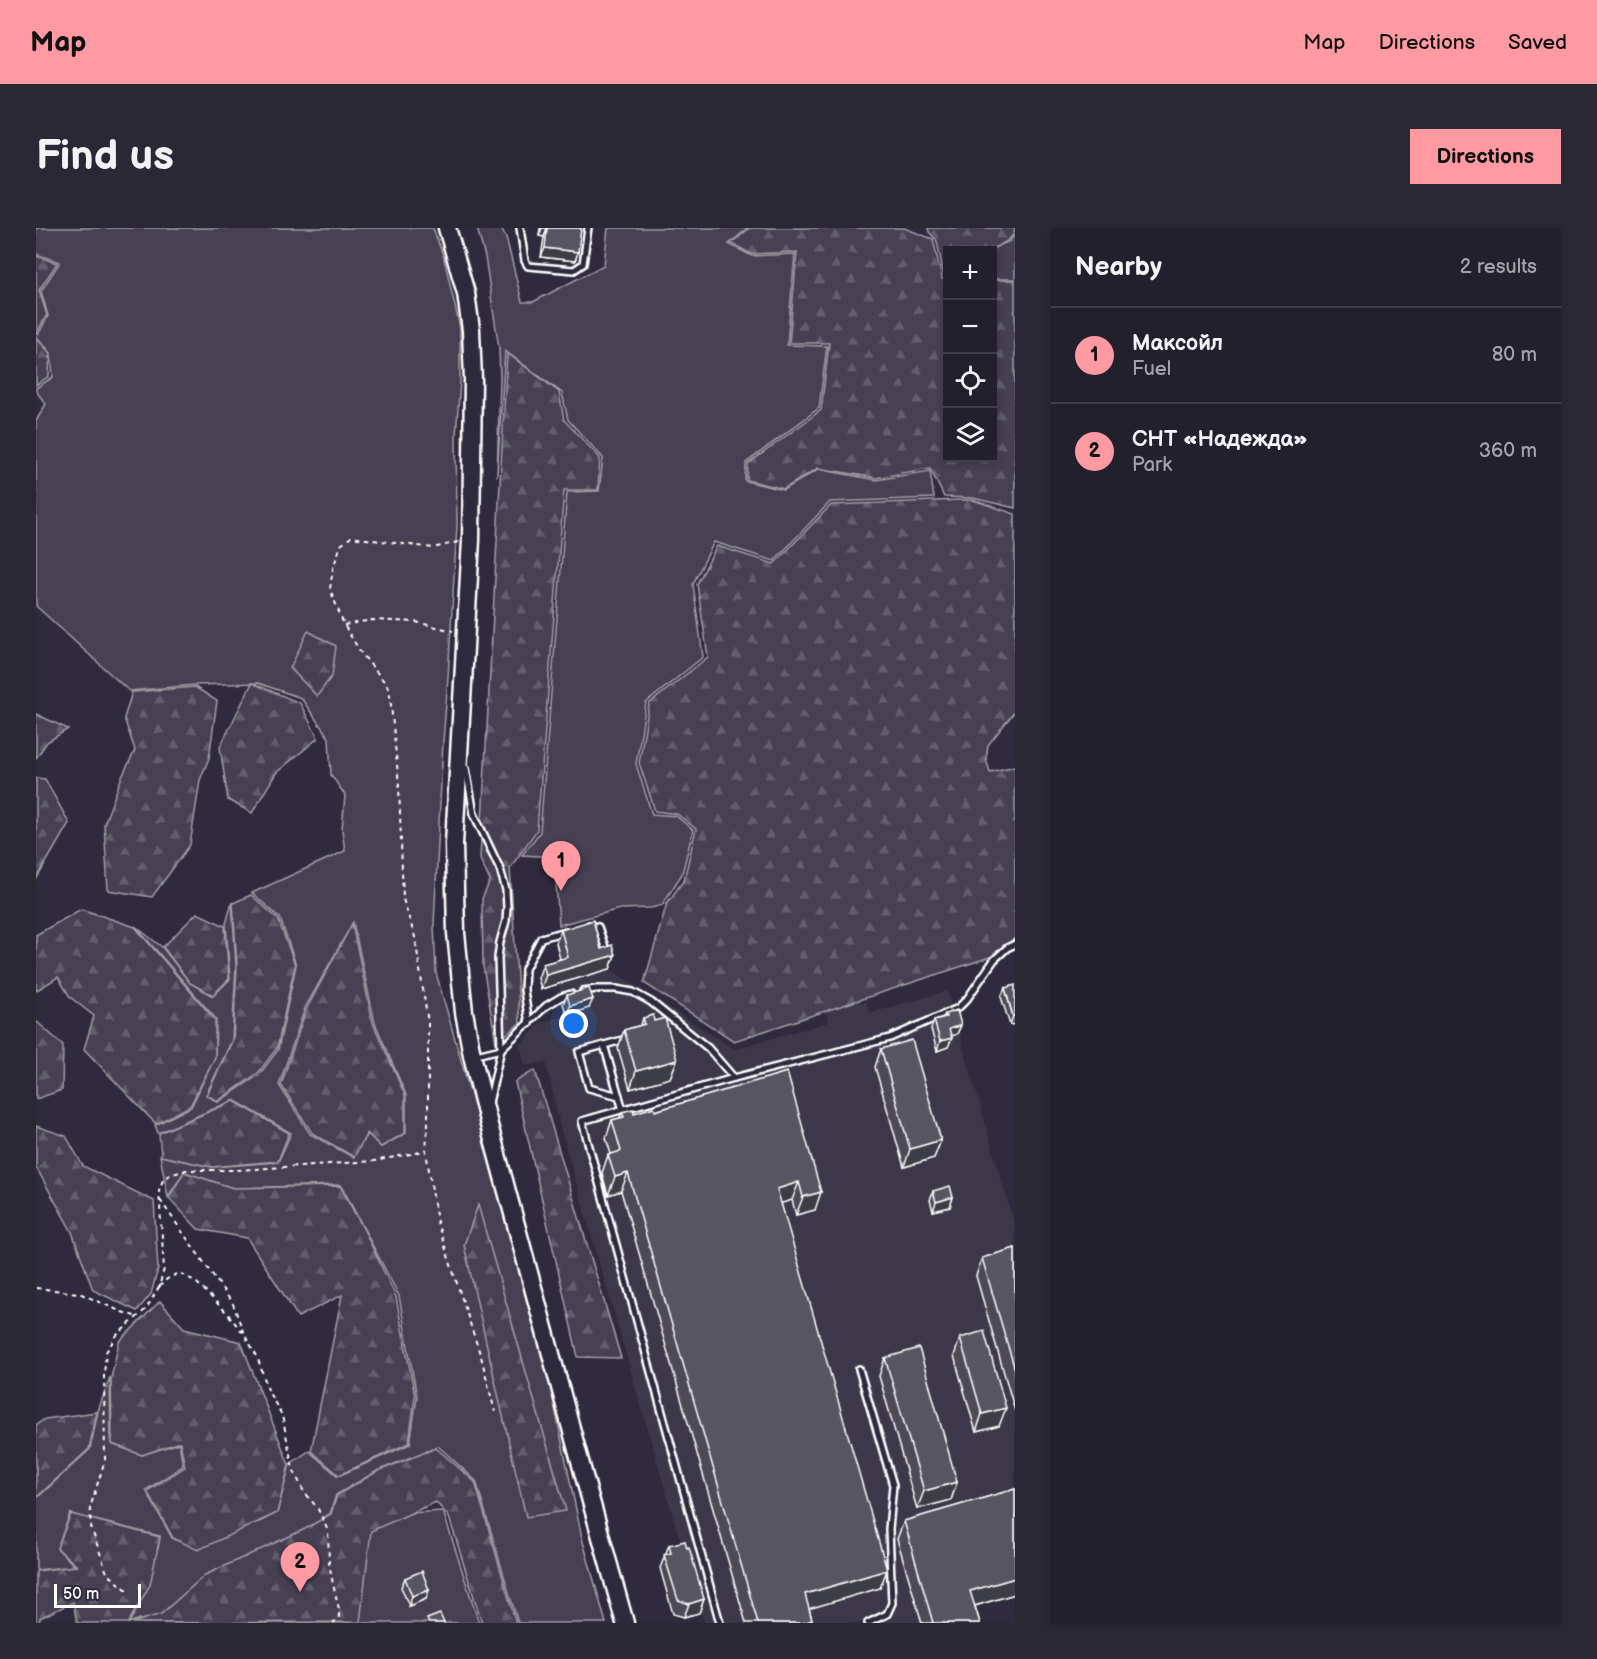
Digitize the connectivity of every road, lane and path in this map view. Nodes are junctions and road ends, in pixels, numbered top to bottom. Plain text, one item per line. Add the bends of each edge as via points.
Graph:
1 (447, 228) edge
2 (520, 228) edge
3 (588, 228) edge
4 (471, 540) junction
5 (344, 625) junction
6 (466, 635) junction
7 (460, 728) junction
8 (582, 927) edge
9 (571, 930) edge
10 (1015, 944) edge
11 (606, 950) edge
12 (529, 1024) junction
13 (631, 1037) edge
14 (604, 1045) junction
15 (501, 1049) junction
16 (472, 1055) junction
17 (734, 1078) junction
18 (619, 1096) junction
19 (623, 1110) junction
20 (486, 1113) junction
21 (426, 1151) junction
22 (160, 1199) junction
23 (159, 1287) junction
24 (36, 1288) edge
25 (138, 1317) junction
26 (244, 1334) junction
27 (859, 1369) dead end
28 (495, 1413) dead end
29 (127, 1590) dead end
30 (333, 1623) edge
31 (625, 1623) edge
32 (720, 1623) edge
33 (868, 1623) edge

1 - 4 main road via 466,292 471,330
2 - 3 lane via 528,266 574,270 583,264
4 - 5 path via 434,548 351,537 341,545 330,589
4 - 6 main road
5 - 6 path via 372,620 416,622
5 - 21 path via 390,695 399,785 403,899 414,937 428,1023
6 - 7 main road
7 - 15 lane via 474,814 506,890 507,914 498,958
7 - 16 main road via 454,905 460,981
8 - 11 lane via 598,927
9 - 12 lane via 541,938 525,969
10 - 17 lane via 994,960 958,1008 890,1038
12 - 15 lane
12 - 17 lane via 536,1014 561,997 596,988 633,992 708,1048
13 - 14 lane
14 - 18 lane
14 - 18 lane via 579,1052 589,1088
15 - 16 lane
15 - 20 lane
16 - 20 main road
17 - 19 lane
18 - 19 lane
19 - 32 lane via 582,1121
20 - 31 main road
21 - 22 path via 374,1161 186,1170 162,1180
21 - 28 path via 437,1222
22 - 23 path via 164,1269
22 - 26 path via 233,1304
23 - 25 path
23 - 26 path via 179,1273 195,1281
24 - 25 path via 79,1293
25 - 29 path via 117,1335 106,1352 105,1460 90,1508 91,1527 107,1573
26 - 30 path via 282,1415 293,1469 328,1531 329,1563 339,1610 339,1618
27 - 33 lane via 892,1485 892,1603 887,1614

